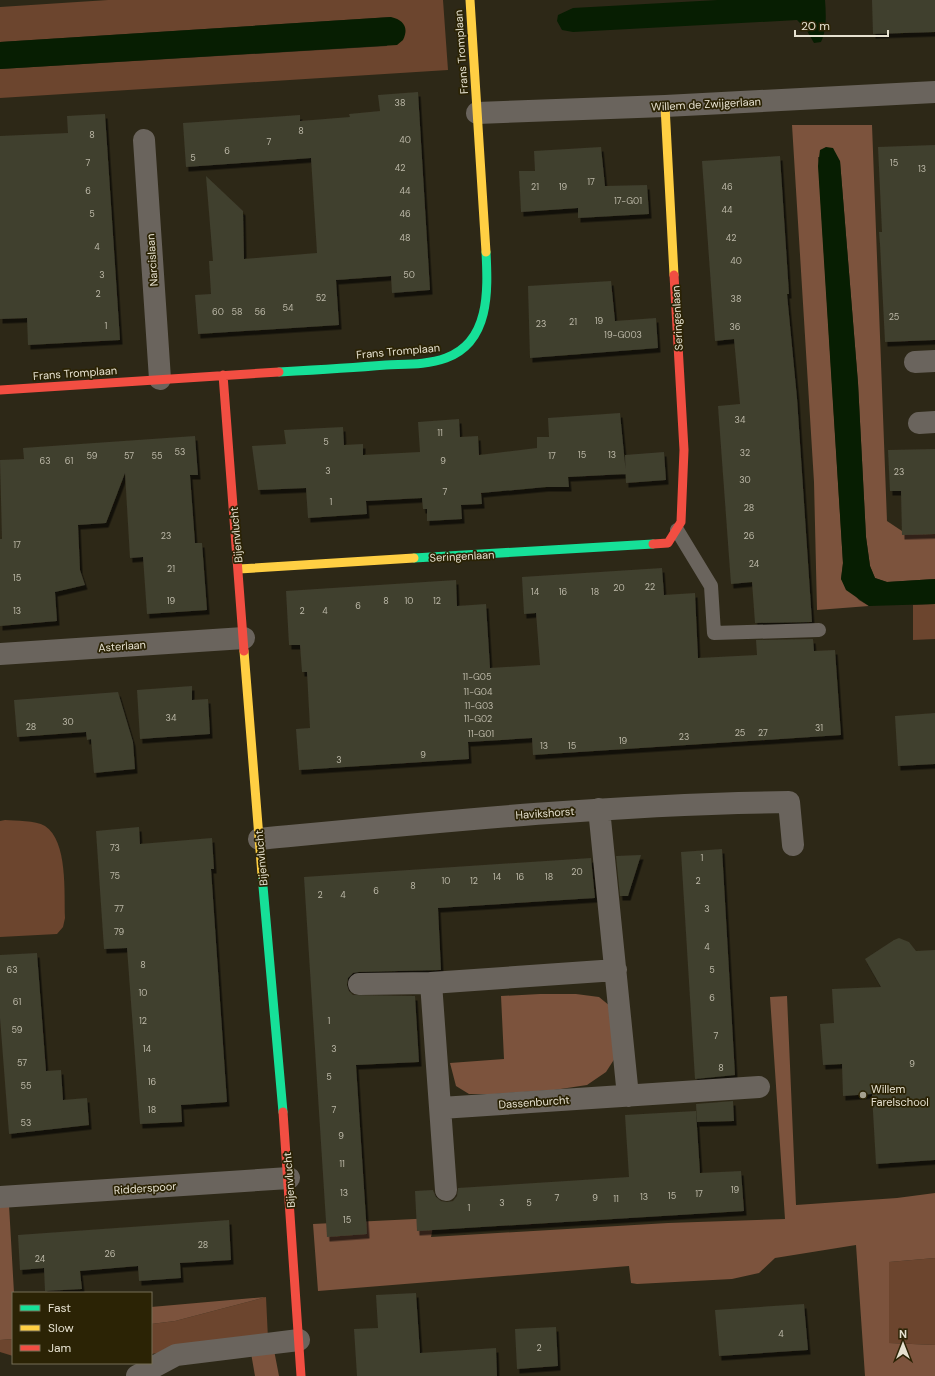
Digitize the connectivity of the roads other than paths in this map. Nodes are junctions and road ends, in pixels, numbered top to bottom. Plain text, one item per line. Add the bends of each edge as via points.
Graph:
1 (470, 0) edge
2 (935, 92) edge
3 (665, 106) junction
4 (477, 112) junction
5 (144, 140) dead end
6 (223, 375) junction
7 (160, 379) junction
8 (0, 390) edge
9 (677, 530) junction
10 (239, 569) junction
11 (819, 630) dead end
12 (244, 638) junction
13 (0, 654) edge
14 (599, 809) junction
15 (259, 839) junction
16 (793, 845) dead end
17 (616, 970) junction
18 (431, 983) junction
19 (359, 984) dead end
20 (759, 1087) dead end
21 (628, 1096) junction
22 (441, 1108) junction
23 (289, 1178) junction
24 (446, 1190) dead end
25 (0, 1197) edge
26 (299, 1340) junction
27 (137, 1376) edge
28 (301, 1376) edge

1 - 4 street, Frans Tromplaan
2 - 3 street, Willem de Zwijgerlaan
3 - 4 street, Willem de Zwijgerlaan
3 - 9 street, Seringenlaan via 684,450 681,522
4 - 6 street, Frans Tromplaan via 488,288 487,309 476,335 466,346 447,358 425,363
5 - 7 street, Narcislaan
6 - 7 street, Frans Tromplaan
6 - 10 street, Bijenvlucht
7 - 8 street, Frans Tromplaan
9 - 10 street, Seringenlaan via 668,543
9 - 11 lane via 711,586 714,633
10 - 12 street, Bijenvlucht
12 - 13 street, Asterlaan
12 - 15 street, Bijenvlucht
14 - 15 street, Havikshorst
14 - 16 street, Havikshorst via 789,802
14 - 17 street
15 - 23 street, Bijenvlucht
17 - 18 street
17 - 21 street
18 - 19 street
18 - 22 street
20 - 21 street, Dassenburcht
21 - 22 street, Dassenburcht
22 - 24 street
23 - 25 street, Ridderspoor
23 - 26 street, Bijenvlucht
26 - 27 street via 176,1355
26 - 28 street, Bijenvlucht

